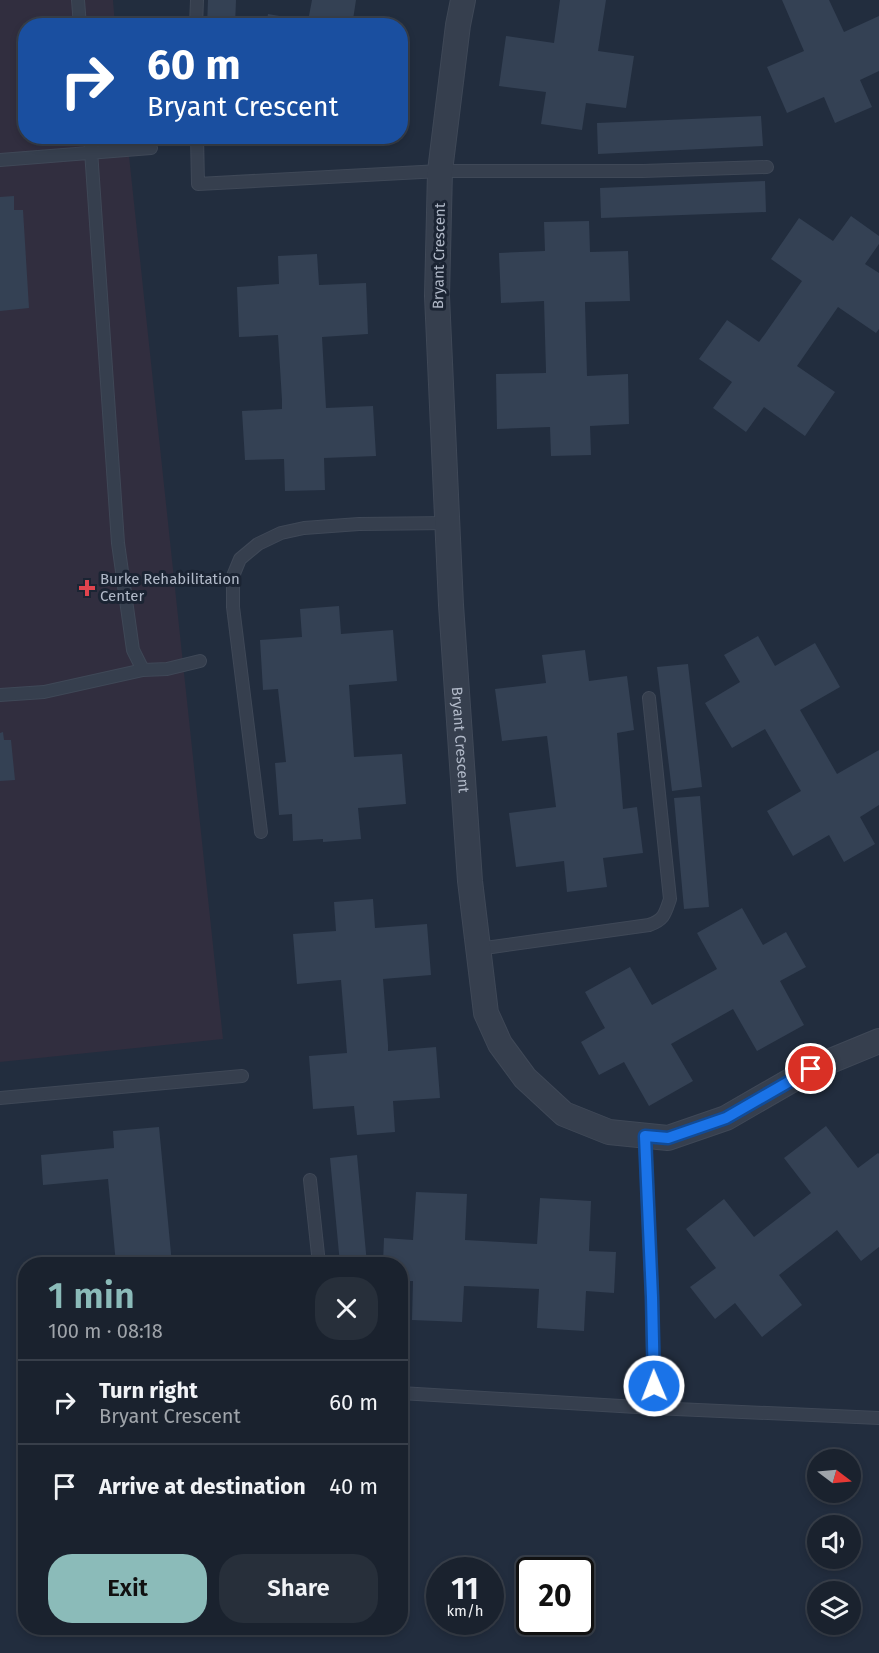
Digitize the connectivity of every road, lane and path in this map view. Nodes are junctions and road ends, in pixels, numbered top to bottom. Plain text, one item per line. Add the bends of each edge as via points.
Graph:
1 (78, 0) edge
2 (197, 0) edge
3 (463, 0) edge
4 (79, 18) edge
5 (196, 18) edge
6 (91, 144) edge
7 (197, 144) edge
8 (151, 148) dead end
9 (92, 152) junction
10 (0, 160) edge
11 (767, 167) dead end
12 (441, 171) junction
13 (448, 523) junction
14 (200, 661) dead end
15 (143, 670) junction
16 (0, 695) edge
17 (649, 698) dead end
18 (261, 832) dead end
19 (478, 949) junction
20 (879, 1041) edge
21 (242, 1076) dead end
22 (0, 1098) edge
23 (645, 1136) junction
24 (310, 1180) dead end
25 (319, 1257) edge
26 (408, 1393) edge
27 (654, 1408) junction
28 (879, 1418) edge

1 - 4 lane
2 - 5 lane
3 - 12 street, Bryant Crescent
6 - 9 lane
7 - 12 lane via 198,184
8 - 9 lane
9 - 10 lane
9 - 15 lane via 118,543 133,650
11 - 12 lane
12 - 13 street, Bryant Crescent via 438,296
13 - 18 lane via 303,528 258,544 240,559 233,576 233,607
13 - 19 street, Bryant Crescent via 470,881
14 - 15 lane
15 - 16 lane via 44,692
17 - 19 lane via 670,899 659,922
19 - 23 street, Bryant Crescent via 486,1012 500,1044 525,1078 564,1114 609,1132
20 - 23 street, Bryant Crescent via 811,1069 726,1118 668,1138
21 - 22 lane
23 - 27 lane
24 - 25 lane
26 - 27 lane
27 - 28 lane

